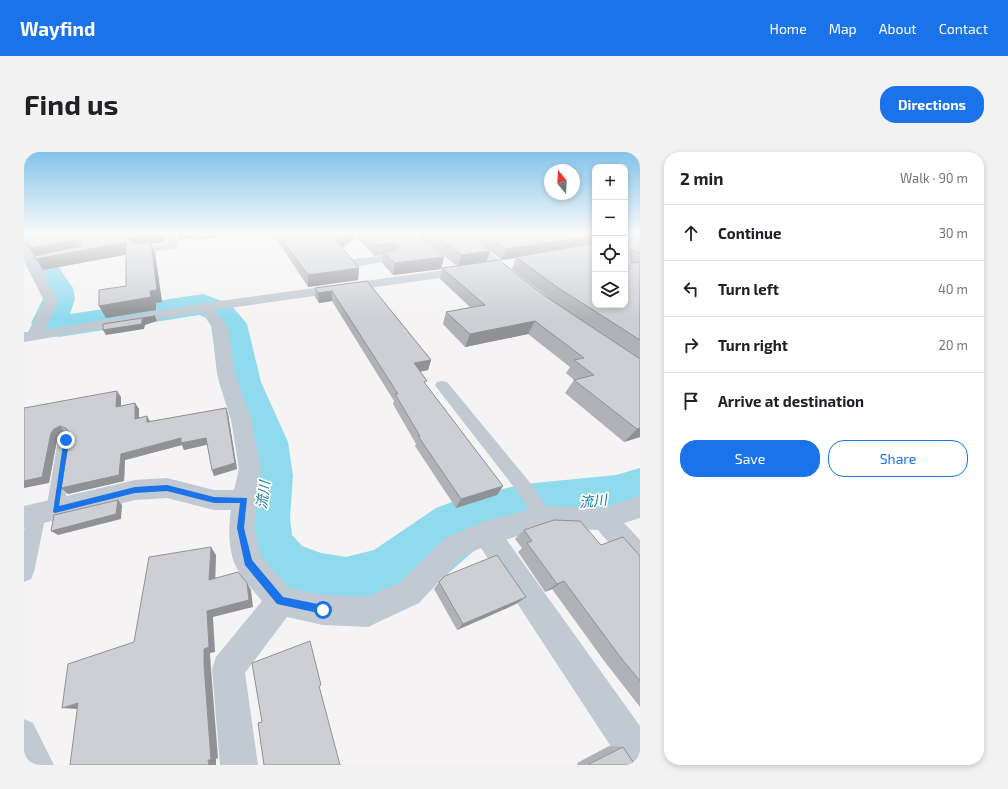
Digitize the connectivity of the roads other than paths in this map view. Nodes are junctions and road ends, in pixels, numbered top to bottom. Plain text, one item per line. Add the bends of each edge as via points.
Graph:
1 (34, 263) edge
2 (354, 263) edge
3 (499, 263) edge
4 (444, 264) edge
5 (454, 272) junction
6 (373, 284) junction
7 (209, 306) junction
8 (29, 337) edge
9 (442, 385) dead end
10 (66, 440) dead end
11 (244, 500) junction
12 (640, 507) edge
13 (39, 514) edge
14 (543, 516) junction
15 (604, 519) junction
16 (486, 533) junction
17 (640, 559) edge
18 (24, 572) edge
19 (280, 601) junction
20 (24, 732) edge
21 (640, 758) edge
22 (40, 765) edge
23 (239, 765) edge

1 - 8 street via 51,301
2 - 6 street
3 - 5 street via 506,269
4 - 5 street
5 - 6 street
6 - 7 street
7 - 8 street
7 - 11 street via 220,327 226,374 241,419 250,469
9 - 14 lane via 526,490
10 - 13 lane
11 - 13 street via 214,500 161,488 135,490
11 - 19 street via 241,528 248,562
12 - 15 street
13 - 18 lane
14 - 15 street
14 - 16 street
15 - 17 street
16 - 19 street via 454,547 409,593 368,612 323,610
16 - 21 street
19 - 23 street via 228,669
20 - 22 lane

